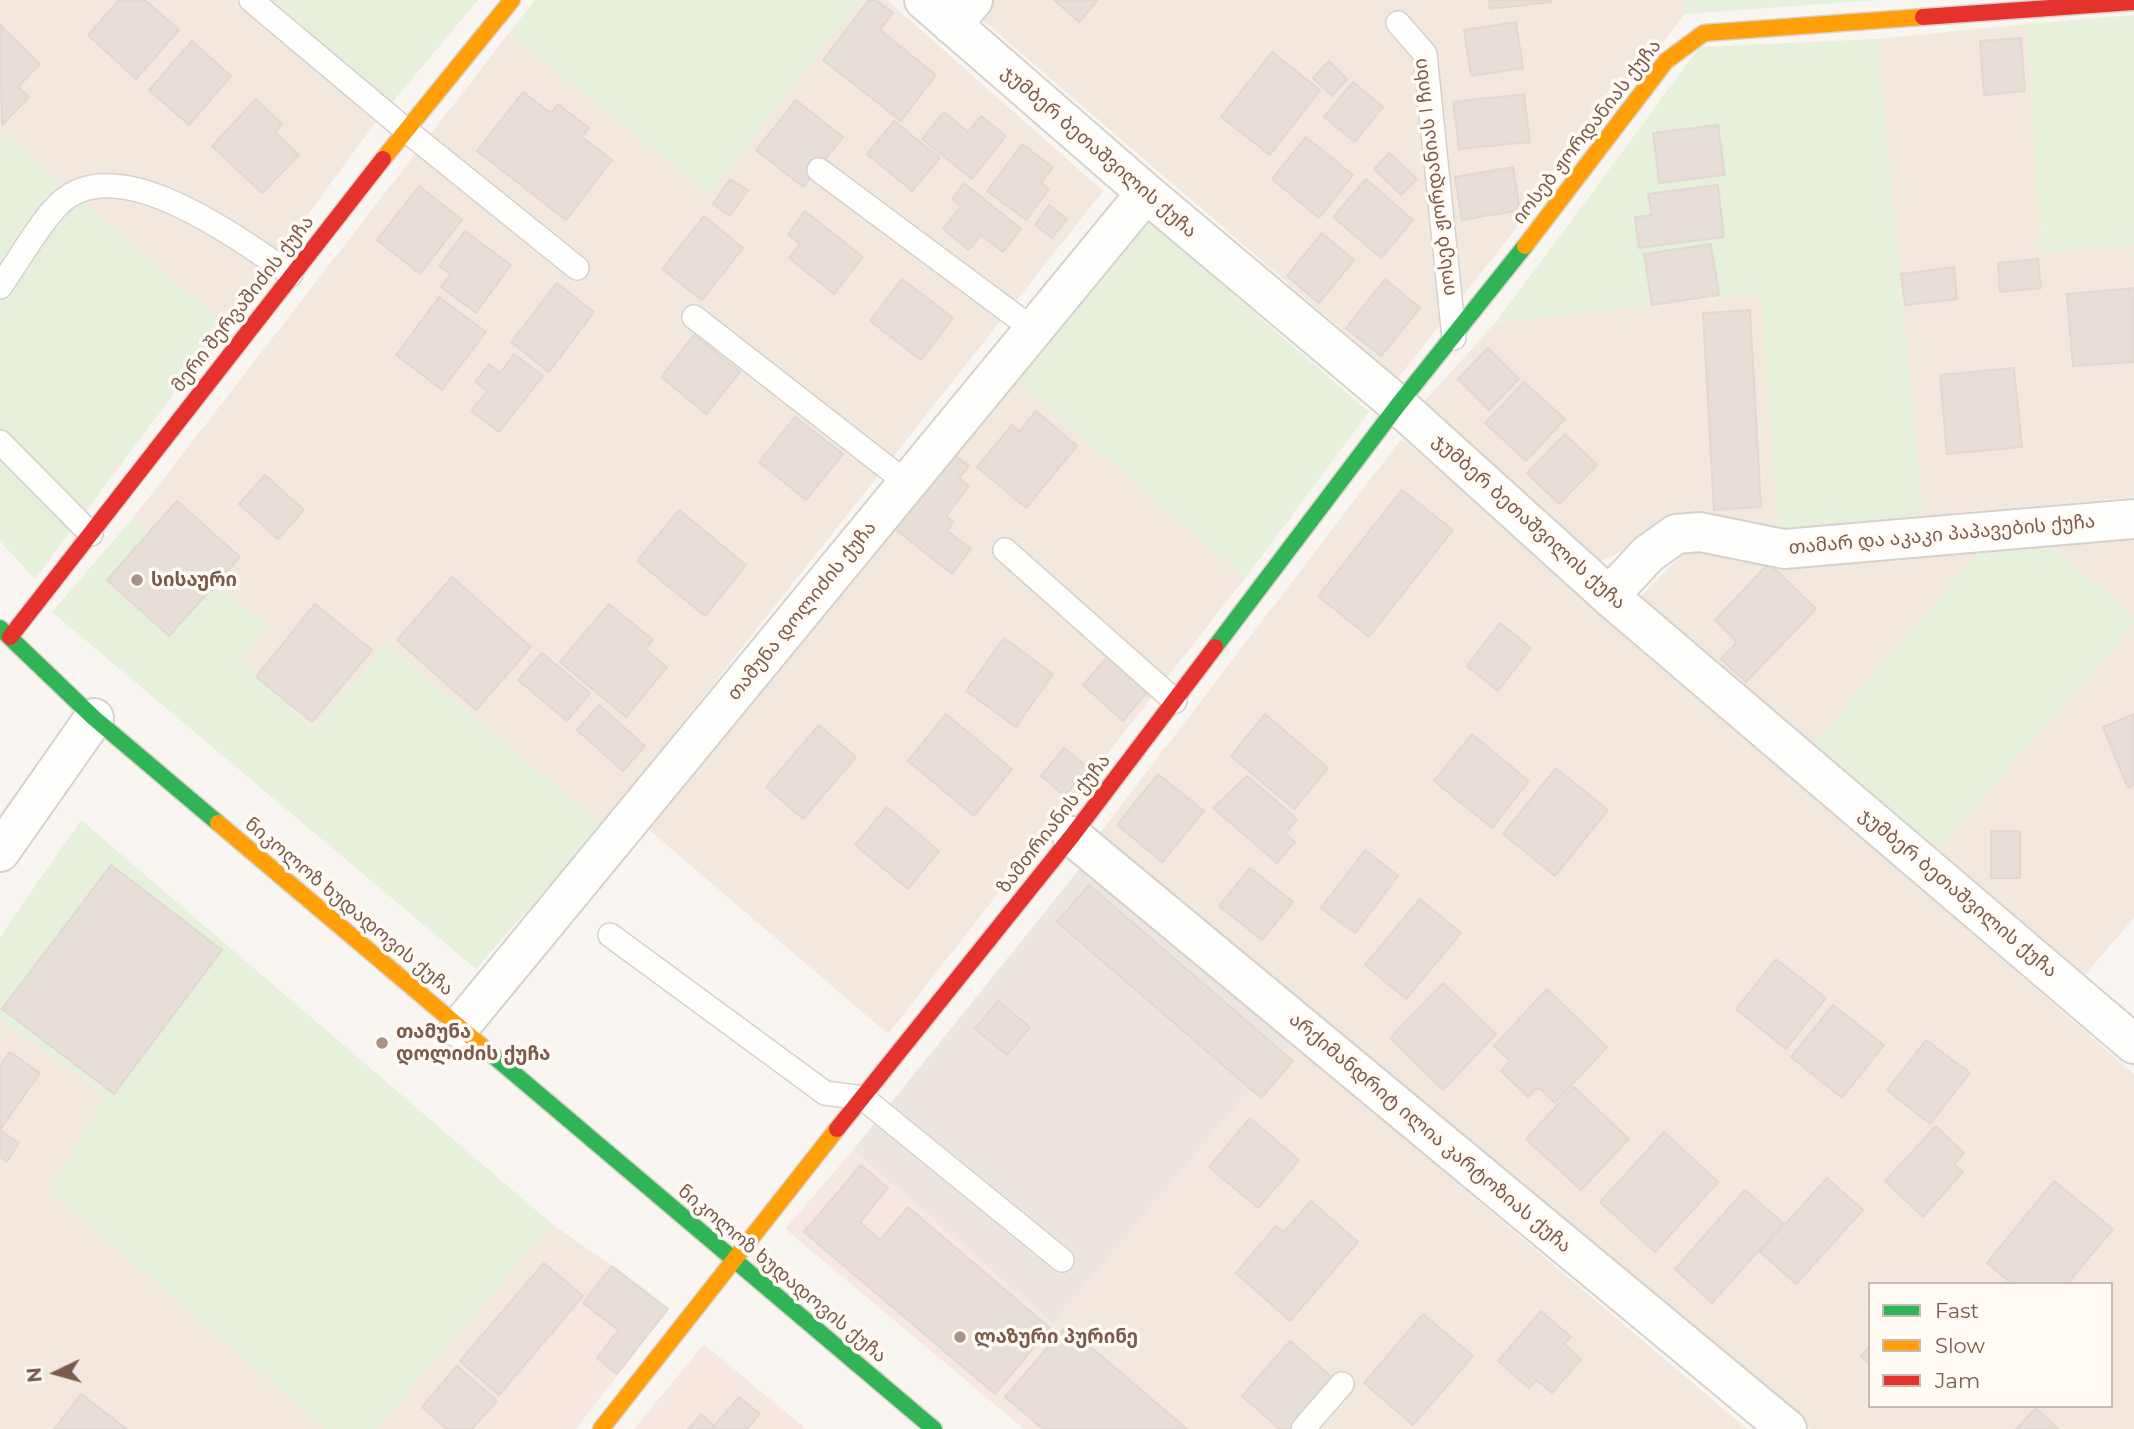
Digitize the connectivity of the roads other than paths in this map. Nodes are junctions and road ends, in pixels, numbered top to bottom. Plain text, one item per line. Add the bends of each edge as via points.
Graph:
1 (251, 0) edge
2 (512, 0) edge
3 (2134, 2) edge
4 (950, 8) edge
5 (1398, 23) dead end
6 (407, 131) junction
7 (819, 170) dead end
8 (1146, 193) junction
9 (577, 268) dead end
10 (291, 274) junction
11 (0, 287) edge
12 (694, 317) dead end
13 (1034, 330) junction
14 (1454, 338) junction
15 (1398, 405) junction
16 (0, 442) edge
17 (907, 483) junction
18 (2134, 519) edge
19 (91, 534) junction
20 (1005, 550) dead end
21 (1609, 596) junction
22 (5, 632) edge
23 (1175, 701) junction
24 (93, 718) junction
25 (1072, 836) junction
26 (0, 852) edge
27 (610, 935) dead end
28 (459, 1028) junction
29 (2134, 1044) edge
30 (863, 1098) junction
31 (732, 1260) junction
32 (1062, 1260) dead end
33 (1342, 1384) dead end
34 (601, 1429) edge
35 (934, 1429) edge
36 (1303, 1429) edge
37 (1787, 1429) edge

1 - 6 lane
2 - 6 street, მერი შერვაშიძის ქუჩა
3 - 14 street, იოსებ ჟორდანიას ქუჩა via 1703,33 1667,61
4 - 8 street, ჯუმბერ ბეთაშვილის ქუჩა
5 - 14 lane, იოსებ ჟორდანიას I ჩიხი via 1425,54
6 - 9 lane
6 - 10 street, მერი შერვაშიძის ქუჩა
7 - 13 lane
8 - 13 street, თამუნა დოლიძის ქუჩა
8 - 15 street, ჯუმბერ ბეთაშვილის ქუჩა
10 - 11 lane via 158,196 117,184 87,186 59,204
10 - 19 street, მერი შერვაშიძის ქუჩა
12 - 17 lane
13 - 17 street, თამუნა დოლიძის ქუჩა
14 - 15 street, იოსებ ჟორდანიას ქუჩა
15 - 21 street, ჯუმბერ ბეთაშვილის ქუჩა
15 - 23 street, ზამთრიანის ქუჩა
16 - 19 lane
17 - 28 street, თამუნა დოლიძის ქუჩა
18 - 21 street, თამარ და აკაკი პაპავების ქუჩა via 1784,549 1700,532 1676,534 1648,554
19 - 22 street, მერი შერვაშიძის ქუჩა
20 - 23 lane
21 - 29 street, ჯუმბერ ბეთაშვილის ქუჩა
22 - 24 street, ნიკოლოზ ხუდადოვის ქუჩა
23 - 25 street, ზამთრიანის ქუჩა
24 - 26 street
24 - 28 street, ნიკოლოზ ხუდადოვის ქუჩა
25 - 30 street, ზამთრიანის ქუჩა
25 - 37 street, არქიმანდრიტ ილია კარტოზიას ქუჩა
27 - 30 lane via 825,1093
28 - 31 street, ნიკოლოზ ხუდადოვის ქუჩა
30 - 31 street, ზამთრიანის ქუჩა
30 - 32 lane
31 - 34 street, ზამთრიანის ქუჩა
31 - 35 street, ნიკოლოზ ხუდადოვის ქუჩა
33 - 36 lane

